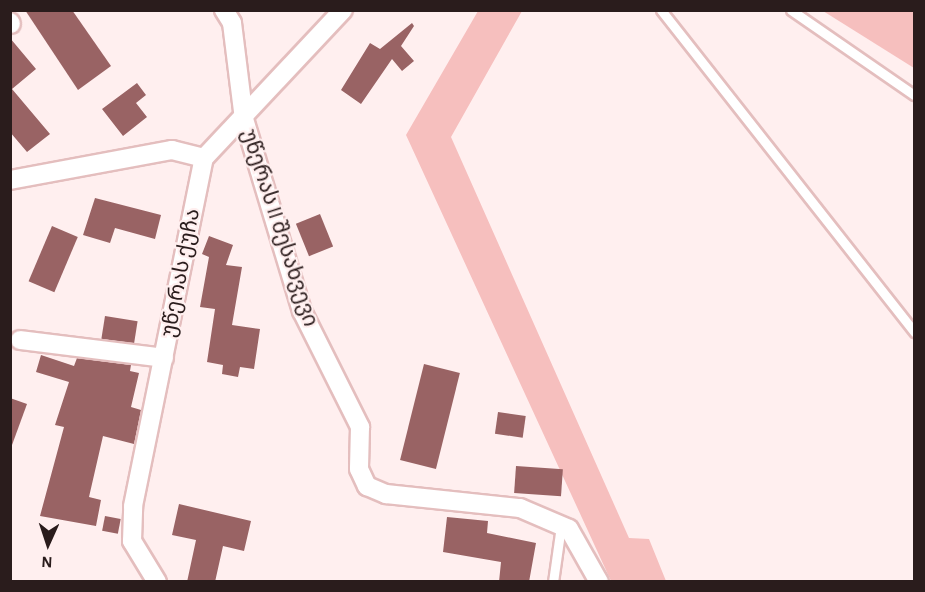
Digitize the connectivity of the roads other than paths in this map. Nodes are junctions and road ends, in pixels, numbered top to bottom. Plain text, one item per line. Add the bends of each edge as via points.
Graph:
1 (224, 10) edge
2 (343, 10) edge
3 (661, 10) edge
4 (790, 10) edge
5 (915, 95) edge
6 (244, 120) junction
7 (204, 158) junction
8 (10, 180) edge
9 (915, 332) edge
10 (20, 340) dead end
11 (164, 358) junction
12 (561, 526) junction
13 (157, 582) edge
14 (553, 582) edge
15 (599, 582) edge

1 - 6 street, უწერას II შესახვევი via 232,23
2 - 6 street
3 - 9 lane
4 - 5 lane
6 - 7 street
6 - 12 street, უწერას II შესახვევი via 302,311 360,427 359,469 368,486 386,494 520,508
7 - 8 street via 172,150
7 - 11 street, უწერას ქუჩა
10 - 11 street
11 - 13 street, უწერას ქუჩა via 133,506 132,541
12 - 14 lane
12 - 15 street, უწერას II შესახვევი via 569,530

